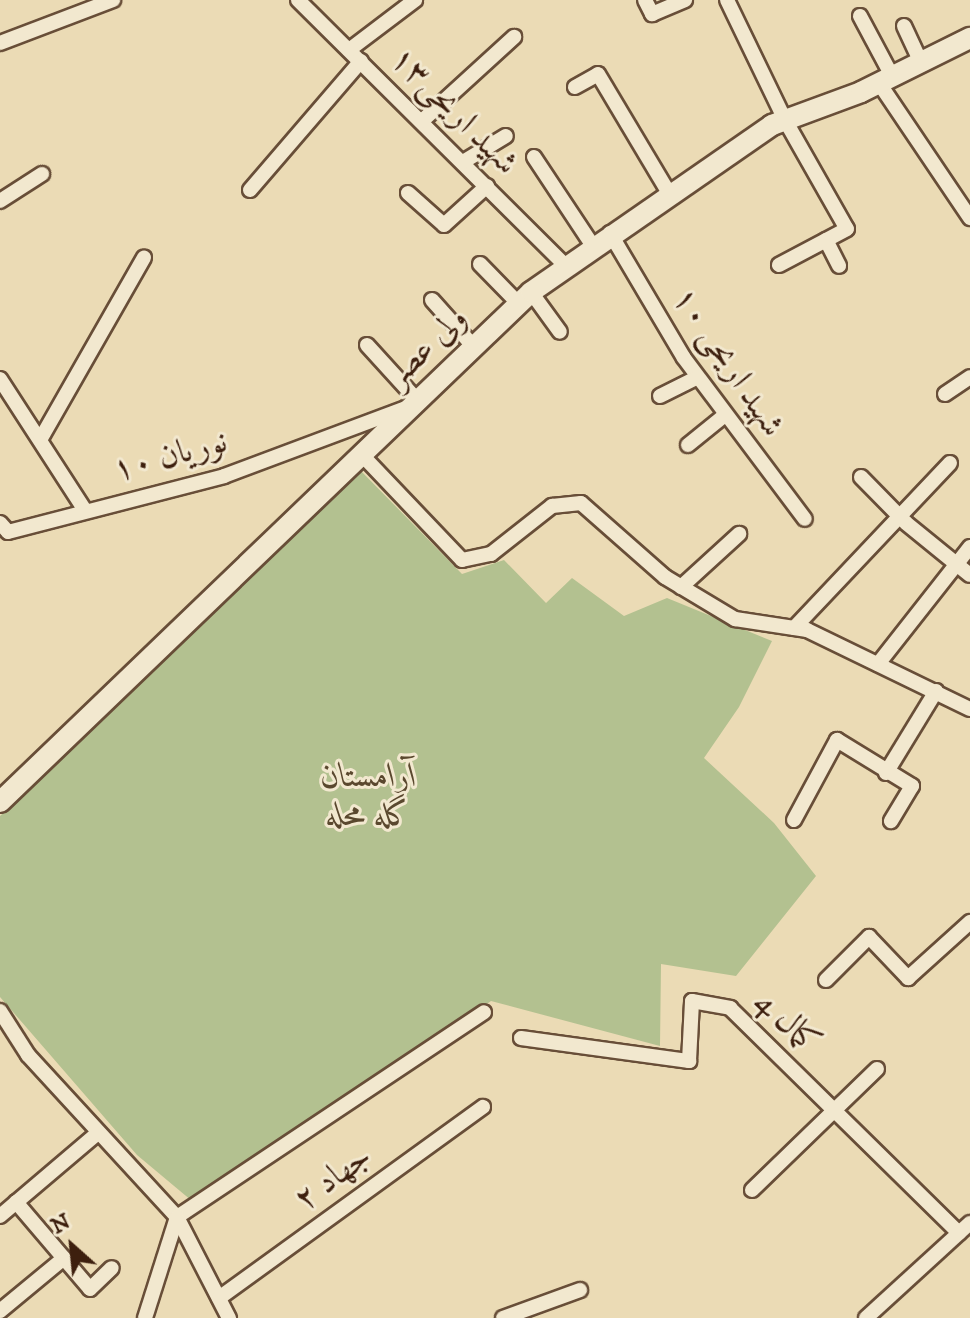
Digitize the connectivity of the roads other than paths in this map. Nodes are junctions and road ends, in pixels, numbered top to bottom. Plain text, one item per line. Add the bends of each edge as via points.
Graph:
1 (113, 0) edge
2 (298, 0) edge
3 (415, 0) edge
4 (645, 0) edge
5 (685, 0) edge
6 (727, 0) edge
7 (860, 16) dead end
8 (904, 26) dead end
9 (514, 37) dead end
10 (0, 43) edge
11 (968, 43) edge
12 (349, 50) junction
13 (361, 61) junction
14 (921, 62) junction
15 (886, 80) junction
16 (575, 87) dead end
17 (785, 120) junction
18 (422, 121) junction
19 (506, 136) dead end
20 (534, 157) dead end
21 (463, 162) junction
22 (42, 174) dead end
23 (487, 186) junction
24 (250, 190) dead end
25 (408, 193) dead end
26 (669, 193) junction
27 (0, 201) edge
28 (970, 218) edge
29 (610, 233) junction
30 (826, 240) junction
31 (593, 246) junction
32 (144, 258) dead end
33 (480, 264) dead end
34 (779, 265) dead end
35 (566, 266) junction
36 (839, 266) dead end
37 (525, 298) junction
38 (432, 300) dead end
39 (560, 332) dead end
40 (367, 345) dead end
41 (474, 347) junction
42 (698, 377) junction
43 (970, 377) edge
44 (0, 379) edge
45 (945, 394) dead end
46 (660, 396) dead end
47 (416, 403) junction
48 (725, 415) junction
49 (40, 440) junction
50 (688, 445) dead end
51 (362, 455) junction
52 (950, 463) dead end
53 (861, 477) dead end
54 (84, 509) junction
55 (898, 515) junction
56 (805, 519) dead end
57 (0, 523) edge
58 (739, 534) dead end
59 (970, 547) edge
60 (955, 563) junction
61 (970, 575) edge
62 (681, 587) junction
63 (794, 628) junction
64 (878, 664) junction
65 (936, 691) junction
66 (970, 709) edge
67 (886, 773) junction
68 (0, 802) edge
69 (794, 820) dead end
70 (891, 821) dead end
71 (970, 922) edge
72 (826, 980) dead end
73 (484, 1012) dead end
74 (3, 1019) edge
75 (521, 1038) dead end
76 (877, 1069) dead end
77 (483, 1107) dead end
78 (833, 1108) junction
79 (98, 1133) junction
80 (752, 1190) dead end
81 (16, 1202) junction
82 (0, 1216) edge
83 (177, 1217) junction
84 (965, 1228) edge
85 (64, 1258) junction
86 (112, 1268) dead end
87 (580, 1290) dead end
88 (219, 1298) junction
89 (0, 1311) edge
90 (145, 1318) edge
91 (229, 1318) edge
92 (503, 1318) edge
93 (866, 1318) edge

1 - 10 street
2 - 12 street, شهید اریحی۱۳
3 - 12 street
4 - 5 street via 652,14
6 - 17 street
7 - 15 street
8 - 14 street
9 - 18 street
11 - 14 main road, ولی عصر
12 - 13 street, شهید اریحی۱۳
13 - 18 street, شهید اریحی۱۳
13 - 24 street
14 - 15 main road, ولی عصر
15 - 17 main road, ولی عصر
15 - 28 street
16 - 26 street via 598,74
17 - 26 main road, ولی عصر
17 - 30 street via 847,229
18 - 21 street, شهید اریحی۱۳
19 - 21 street
20 - 31 street
21 - 23 street, شهید اریحی۱۳
22 - 27 street
23 - 25 street via 444,225
23 - 35 street, شهید اریحی۱۳
26 - 29 main road, ولی عصر
29 - 31 main road, ولی عصر
29 - 42 street, شهید اریحی ۱۰
30 - 34 street
30 - 36 street
31 - 35 main road, ولی عصر
32 - 49 street
33 - 37 street
35 - 37 main road, ولی عصر
37 - 39 street
37 - 41 main road, ولی عصر
38 - 41 street
40 - 47 street
41 - 47 main road, ولی عصر
42 - 46 street
42 - 48 street, شهید اریحی ۱۰
43 - 45 street
44 - 49 street, نوریان ۱۰
47 - 51 main road, ولی عصر
47 - 54 street, نوریان ۱۰ via 224,476
48 - 50 street
48 - 56 street, شهید اریحی ۱۰
49 - 54 street, نوریان ۱۰
51 - 62 street via 462,560 491,554 552,506 581,503
51 - 68 main road, ولی عصر
52 - 55 street
53 - 55 street
54 - 57 street via 8,532
55 - 60 street
55 - 63 street
58 - 62 street
59 - 60 street
60 - 61 street
60 - 64 street
62 - 63 street via 735,619
63 - 64 street
64 - 65 street
65 - 66 street
65 - 67 street
67 - 69 street via 837,740
67 - 70 street via 912,786
71 - 72 street via 908,978 869,937
73 - 83 street
74 - 79 street
75 - 78 street, کمال 4 via 689,1061 692,1001 730,1008
76 - 78 street
77 - 88 street, جهاد ۲
78 - 80 street
78 - 84 street, کمال 4
79 - 81 street
79 - 83 street
81 - 82 street
81 - 85 street
83 - 88 street
83 - 90 street
84 - 93 street
85 - 86 street via 90,1289
85 - 89 street
87 - 92 street
88 - 91 street

